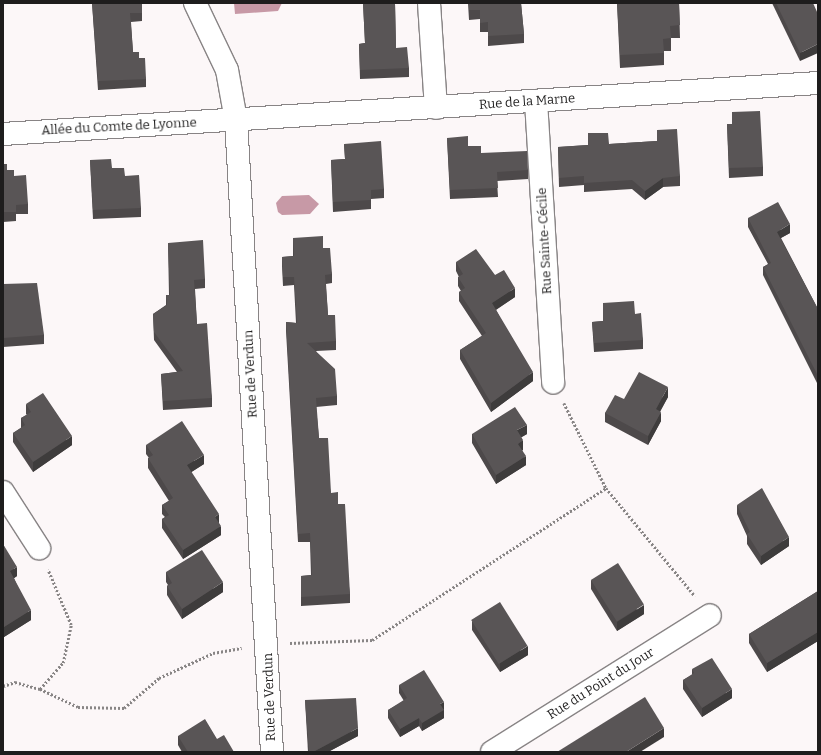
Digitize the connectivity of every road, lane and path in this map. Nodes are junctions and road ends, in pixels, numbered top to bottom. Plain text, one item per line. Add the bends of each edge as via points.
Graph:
1 (195, 3) edge
2 (429, 3) edge
3 (818, 83) edge
4 (536, 101) junction
5 (436, 108) junction
6 (236, 120) junction
7 (3, 134) edge
8 (553, 382) joint
9 (606, 488) junction
10 (3, 492) edge
11 (39, 548) joint
12 (710, 615) joint
13 (288, 643) dead end
14 (245, 647) dead end
15 (3, 686) edge
16 (40, 689) junction
17 (272, 752) edge
18 (492, 752) edge

1 - 6 street, Rue de Verdun via 227,70
2 - 5 street
3 - 4 street, Rue de la Marne
4 - 5 street, Rue de la Marne
4 - 8 street, Rue Sainte-Cécile
5 - 6 street, Rue de la Marne
6 - 7 street, Allée du Comte de Lyonne
6 - 17 street, Rue de Verdun
8 - 9 path
9 - 12 path
9 - 13 path via 372,640
10 - 11 street
11 - 16 path via 71,625 63,663
12 - 18 street, Rue du Point du Jour
14 - 16 path via 213,653 159,678 124,708 78,707
15 - 16 path via 15,682

